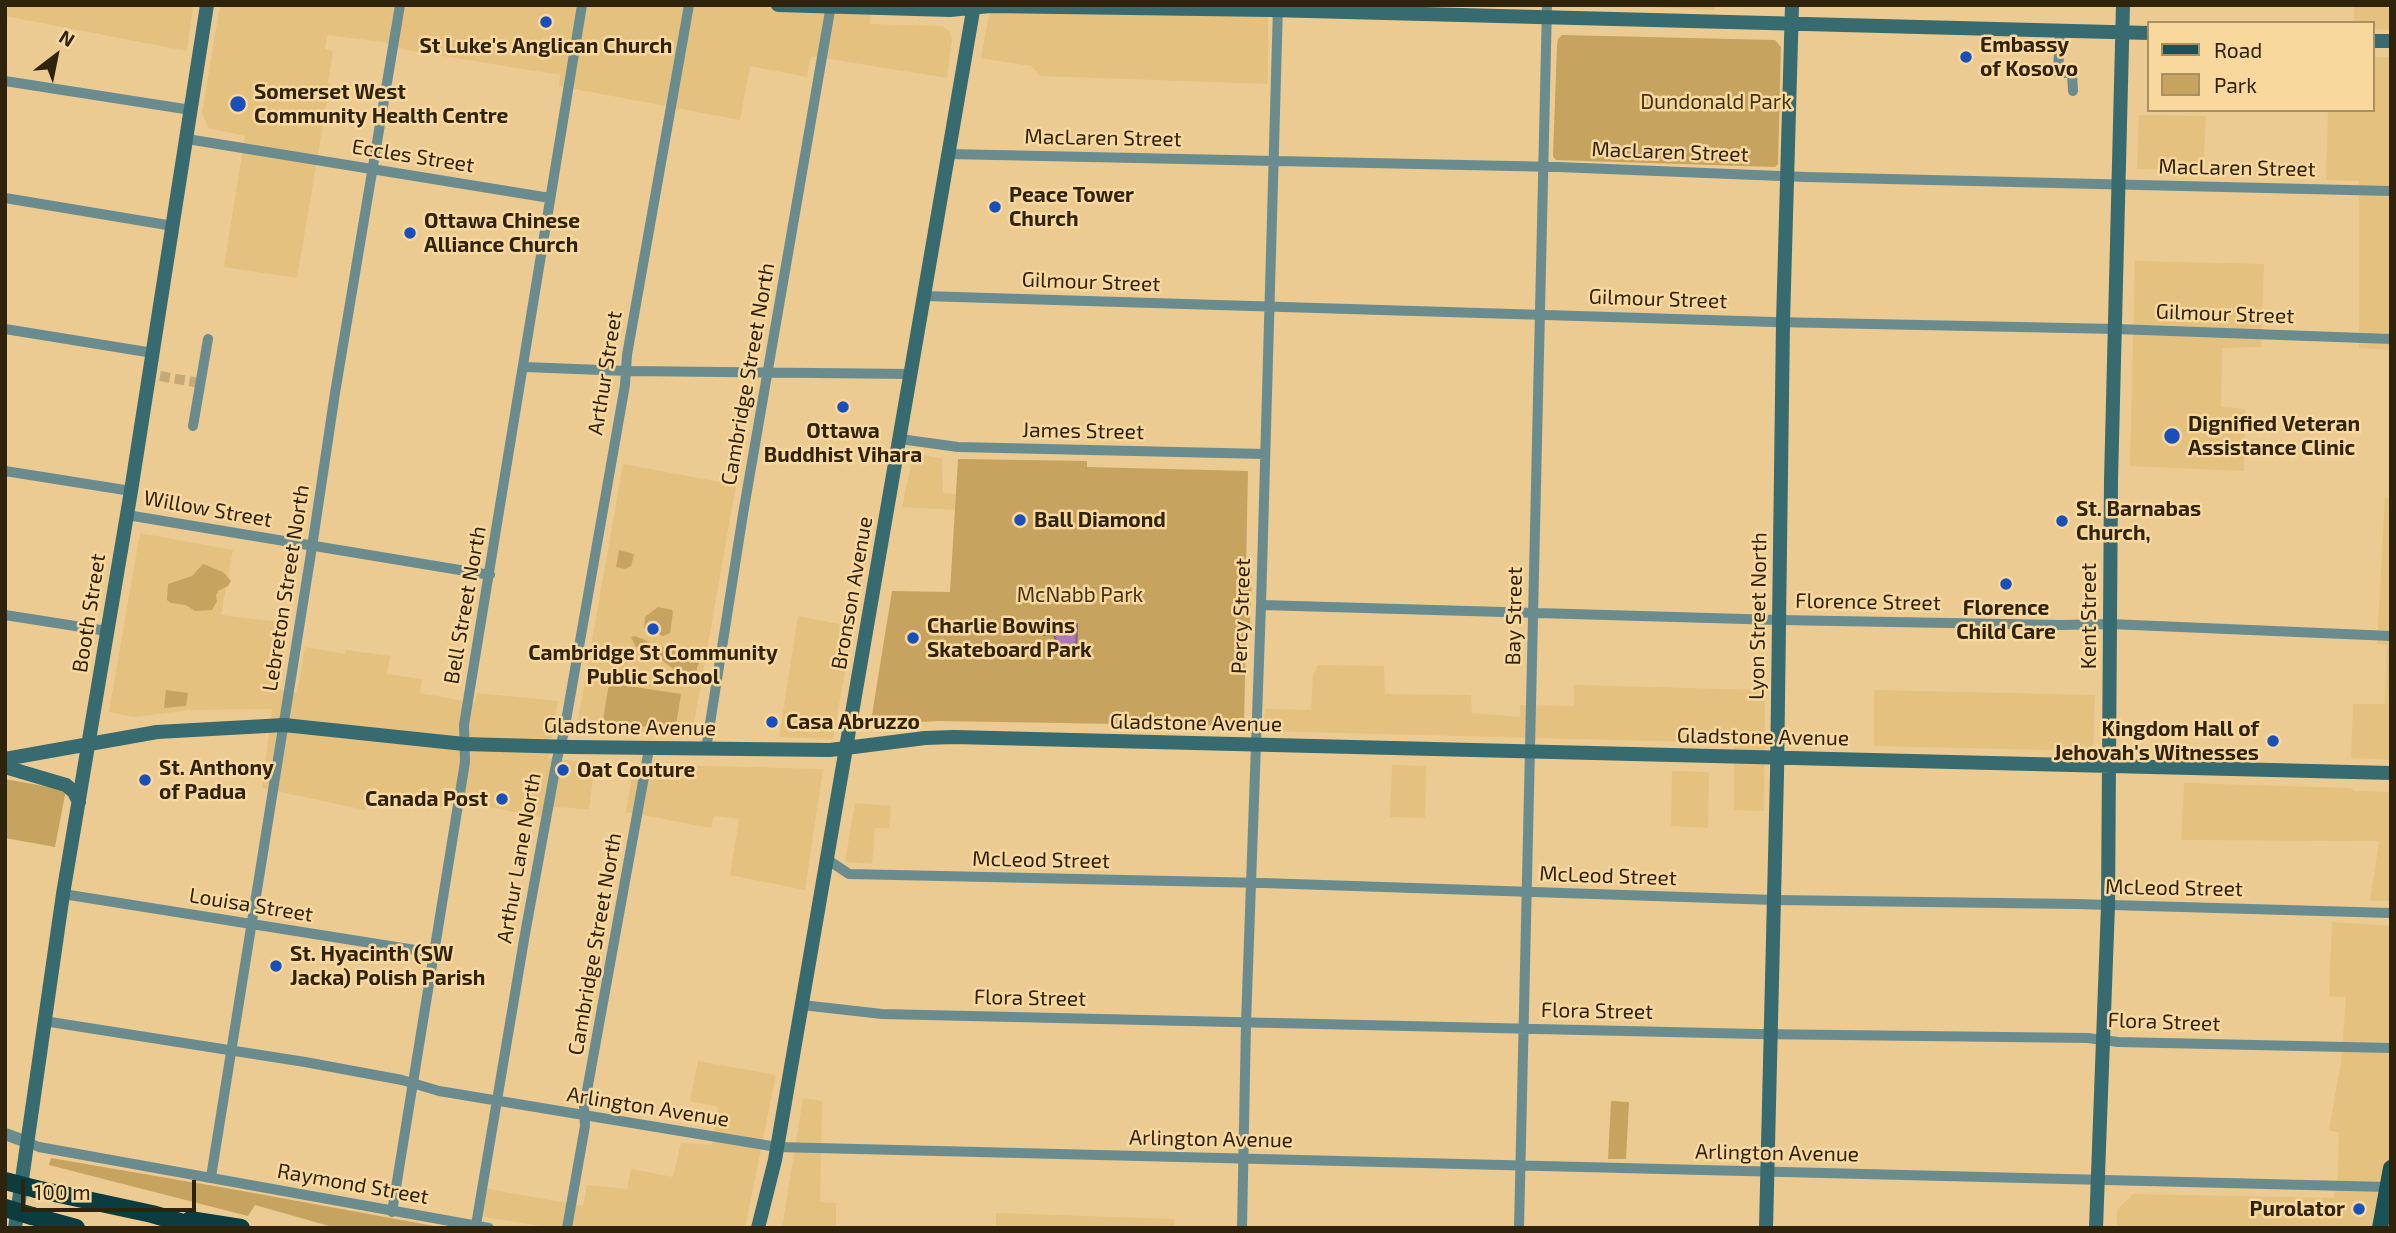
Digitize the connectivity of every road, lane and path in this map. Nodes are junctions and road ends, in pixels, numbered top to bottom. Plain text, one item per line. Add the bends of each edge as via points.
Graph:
1 (207, 5) edge
2 (400, 5) edge
3 (582, 5) edge
4 (689, 5) edge
5 (778, 5) edge
6 (1792, 5) edge
7 (2123, 5) edge
8 (831, 6) edge
9 (974, 6) edge
10 (1278, 8) edge
11 (1547, 12) edge
12 (1791, 24) junction
13 (2060, 31) junction
14 (2123, 33) junction
15 (2148, 33) edge
16 (5, 81) edge
17 (2073, 91) dead end
18 (191, 110) junction
19 (187, 139) junction
20 (948, 154) junction
21 (1273, 161) junction
22 (1544, 167) junction
23 (373, 170) junction
24 (1788, 176) junction
25 (2119, 184) junction
26 (2391, 191) edge
27 (5, 198) edge
28 (550, 198) junction
29 (173, 226) junction
30 (924, 296) junction
31 (1268, 307) junction
32 (1540, 315) junction
33 (1783, 322) junction
34 (5, 329) edge
35 (2116, 329) junction
36 (208, 339) dead end
37 (2391, 339) edge
38 (153, 353) junction
39 (524, 367) junction
40 (627, 371) junction
41 (768, 372) junction
42 (910, 374) junction
43 (193, 426) dead end
44 (900, 439) junction
45 (1265, 454) junction
46 (5, 471) edge
47 (131, 491) junction
48 (127, 514) junction
49 (313, 547) junction
50 (490, 575) junction
51 (1261, 606) junction
52 (1532, 611) junction
53 (5, 615) edge
54 (1779, 620) junction
55 (2110, 624) junction
56 (107, 631) junction
57 (2391, 636) edge
58 (284, 725) junction
59 (88, 744) junction
60 (464, 744) junction
61 (1255, 745) junction
62 (560, 747) junction
63 (649, 748) junction
64 (846, 749) junction
65 (706, 750) junction
66 (1531, 752) junction
67 (1777, 758) junction
68 (5, 759) edge
69 (2109, 765) junction
70 (5, 767) edge
71 (2391, 773) edge
72 (79, 802) junction
73 (828, 860) junction
74 (1250, 884) junction
75 (1526, 893) junction
76 (63, 894) junction
77 (1774, 900) junction
78 (2108, 906) junction
79 (2391, 913) edge
80 (251, 925) junction
81 (434, 953) junction
82 (802, 1005) junction
83 (44, 1021) junction
84 (1246, 1023) junction
85 (1524, 1029) junction
86 (1771, 1035) junction
87 (2104, 1040) junction
88 (2391, 1048) edge
89 (232, 1052) junction
90 (412, 1083) junction
91 (497, 1100) junction
92 (586, 1116) junction
93 (5, 1134) edge
94 (27, 1142) junction
95 (777, 1147) junction
96 (1244, 1160) junction
97 (1520, 1166) junction
98 (2391, 1168) edge
99 (1767, 1172) junction
100 (211, 1177) junction
101 (5, 1181) edge
102 (2098, 1181) junction
103 (2387, 1187) junction
104 (770, 1188) junction
105 (5, 1208) edge
106 (392, 1212) junction
107 (152, 1214) junction
108 (476, 1226) junction
109 (15, 1228) edge
110 (76, 1228) edge
111 (201, 1228) edge
112 (241, 1228) edge
113 (489, 1228) edge
114 (567, 1228) edge
115 (758, 1228) edge
116 (767, 1228) edge
117 (1242, 1228) edge
118 (1519, 1228) edge
119 (1766, 1228) edge
120 (2096, 1228) edge
121 (2380, 1228) edge

1 - 18 main road, Booth Street
2 - 23 street, Lebreton Street North
3 - 28 street, Bell Street North
4 - 40 street, Arthur Street
5 - 8 main road
6 - 12 main road, Lyon Street North
7 - 14 main road, Kent Street
8 - 9 main road via 950,10
8 - 41 street, Cambridge Street North
9 - 10 main road
9 - 20 main road, Bronson Avenue
10 - 11 main road
10 - 21 street, Percy Street
11 - 12 main road
11 - 22 street, Bay Street
12 - 13 main road
12 - 24 main road, Lyon Street North
13 - 14 main road
13 - 17 street via 2058,73 2072,73
14 - 15 main road
14 - 25 main road, Kent Street
16 - 18 street
18 - 19 main road, Booth Street
19 - 23 street, Eccles Street
19 - 29 main road, Booth Street
20 - 21 street, MacLaren Street
20 - 30 main road, Bronson Avenue
21 - 22 street, MacLaren Street
21 - 31 street, Percy Street
22 - 24 street, MacLaren Street
22 - 32 street, Bay Street
23 - 28 street, Eccles Street
23 - 49 street, Lebreton Street North
24 - 25 street, MacLaren Street
24 - 33 main road, Lyon Street North
25 - 26 street, MacLaren Street
25 - 35 main road, Kent Street
27 - 29 street
28 - 39 street, Bell Street North
29 - 38 main road, Booth Street
30 - 31 street, Gilmour Street
30 - 42 main road, Bronson Avenue
31 - 32 street, Gilmour Street
31 - 45 street, Percy Street
32 - 33 street, Gilmour Street
32 - 52 street, Bay Street
33 - 35 street, Gilmour Street
33 - 54 main road, Lyon Street North
34 - 38 street
35 - 37 street, Gilmour Street
35 - 55 main road, Kent Street
36 - 43 street
38 - 47 main road, Booth Street
39 - 40 street
39 - 50 street, Bell Street North
40 - 41 street
40 - 62 street, Arthur Street
41 - 42 street
41 - 65 street, Cambridge Street North
42 - 44 main road, Bronson Avenue
44 - 45 street, James Street via 958,447
44 - 64 main road, Bronson Avenue
45 - 51 street, Percy Street
46 - 47 street, Willow Street
47 - 48 main road, Booth Street
48 - 49 street, Willow Street
48 - 56 main road, Booth Street
49 - 50 street, Willow Street
49 - 58 street, Lebreton Street North
50 - 60 street, Bell Street North
51 - 52 street, Florence Street
51 - 61 street, Percy Street
52 - 54 street, Florence Street
52 - 66 street, Bay Street
53 - 56 street
54 - 55 street, Florence Street
54 - 67 main road, Lyon Street North
55 - 57 street, Florence Street
55 - 69 main road, Kent Street
56 - 59 main road, Booth Street
58 - 59 main road, Gladstone Avenue via 157,733
58 - 60 main road, Gladstone Avenue
58 - 80 street, Lebreton Street North
59 - 68 main road, Gladstone Avenue
59 - 72 main road, Booth Street
60 - 62 main road, Gladstone Avenue
60 - 81 street, Bell Street North via 465,762
61 - 64 main road, Gladstone Avenue via 944,737
61 - 66 main road, Gladstone Avenue
61 - 74 street, Percy Street
62 - 63 main road, Gladstone Avenue
62 - 91 street, Arthur Lane North
63 - 65 main road, Gladstone Avenue
63 - 92 street, Cambridge Street North
64 - 65 main road, Gladstone Avenue
64 - 73 main road, Bronson Avenue
66 - 67 main road, Gladstone Avenue
66 - 75 street, Bay Street
67 - 69 main road, Gladstone Avenue
67 - 77 main road, Lyon Street North
69 - 71 main road, Gladstone Avenue
69 - 78 main road, Kent Street
70 - 72 main road via 66,785
72 - 76 main road, Booth Street
73 - 74 street, McLeod Street via 849,874
73 - 82 main road, Bronson Avenue
74 - 75 street, McLeod Street
74 - 84 street, Percy Street
75 - 77 street, McLeod Street
75 - 85 street, Bay Street
76 - 80 street, Louisa Street
76 - 83 main road, Booth Street
77 - 78 street, McLeod Street
77 - 86 main road, Lyon Street North
78 - 79 street, McLeod Street
78 - 87 main road, Kent Street
80 - 81 street, Louisa Street
80 - 89 street, Lebreton Street North
81 - 90 street, Bell Street North
82 - 84 street, Flora Street via 881,1014
82 - 95 main road, Bronson Avenue
83 - 89 street, Arlington Avenue
83 - 94 main road, Booth Street
84 - 85 street, Flora Street
84 - 96 street, Percy Street
85 - 86 street, Flora Street
85 - 97 street, Bay Street
86 - 87 street, Flora Street
86 - 99 main road, Lyon Street North
87 - 88 street, Flora Street
87 - 102 main road, Kent Street
89 - 90 street, Arlington Avenue
89 - 100 street, Lebreton Street North
90 - 91 street, Arlington Avenue
90 - 106 street, Bell Street North
91 - 92 street, Arlington Avenue
91 - 108 street, Arthur Lane North
92 - 95 street, Arlington Avenue
92 - 114 street, Cambridge Street North
93 - 94 street, Raymond Street
94 - 100 street, Raymond Street
94 - 109 main road, Booth Street
95 - 96 street, Arlington Avenue
95 - 104 main road, Bronson Avenue
96 - 97 street, Arlington Avenue
96 - 117 street, Percy Street
97 - 99 street, Arlington Avenue
97 - 118 street, Bay Street
98 - 103 main road
99 - 102 street, Arlington Avenue
99 - 119 main road, Lyon Street North
100 - 106 street, Raymond Street
101 - 107 highway, bridge
102 - 103 street, Arlington Avenue
102 - 120 main road, Kent Street
103 - 121 main road
104 - 115 main road, Bronson Avenue
104 - 116 main road, Bronson Avenue
105 - 110 highway, bridge
106 - 108 street, Raymond Street
107 - 111 highway
107 - 112 highway
108 - 113 street, Raymond Street

